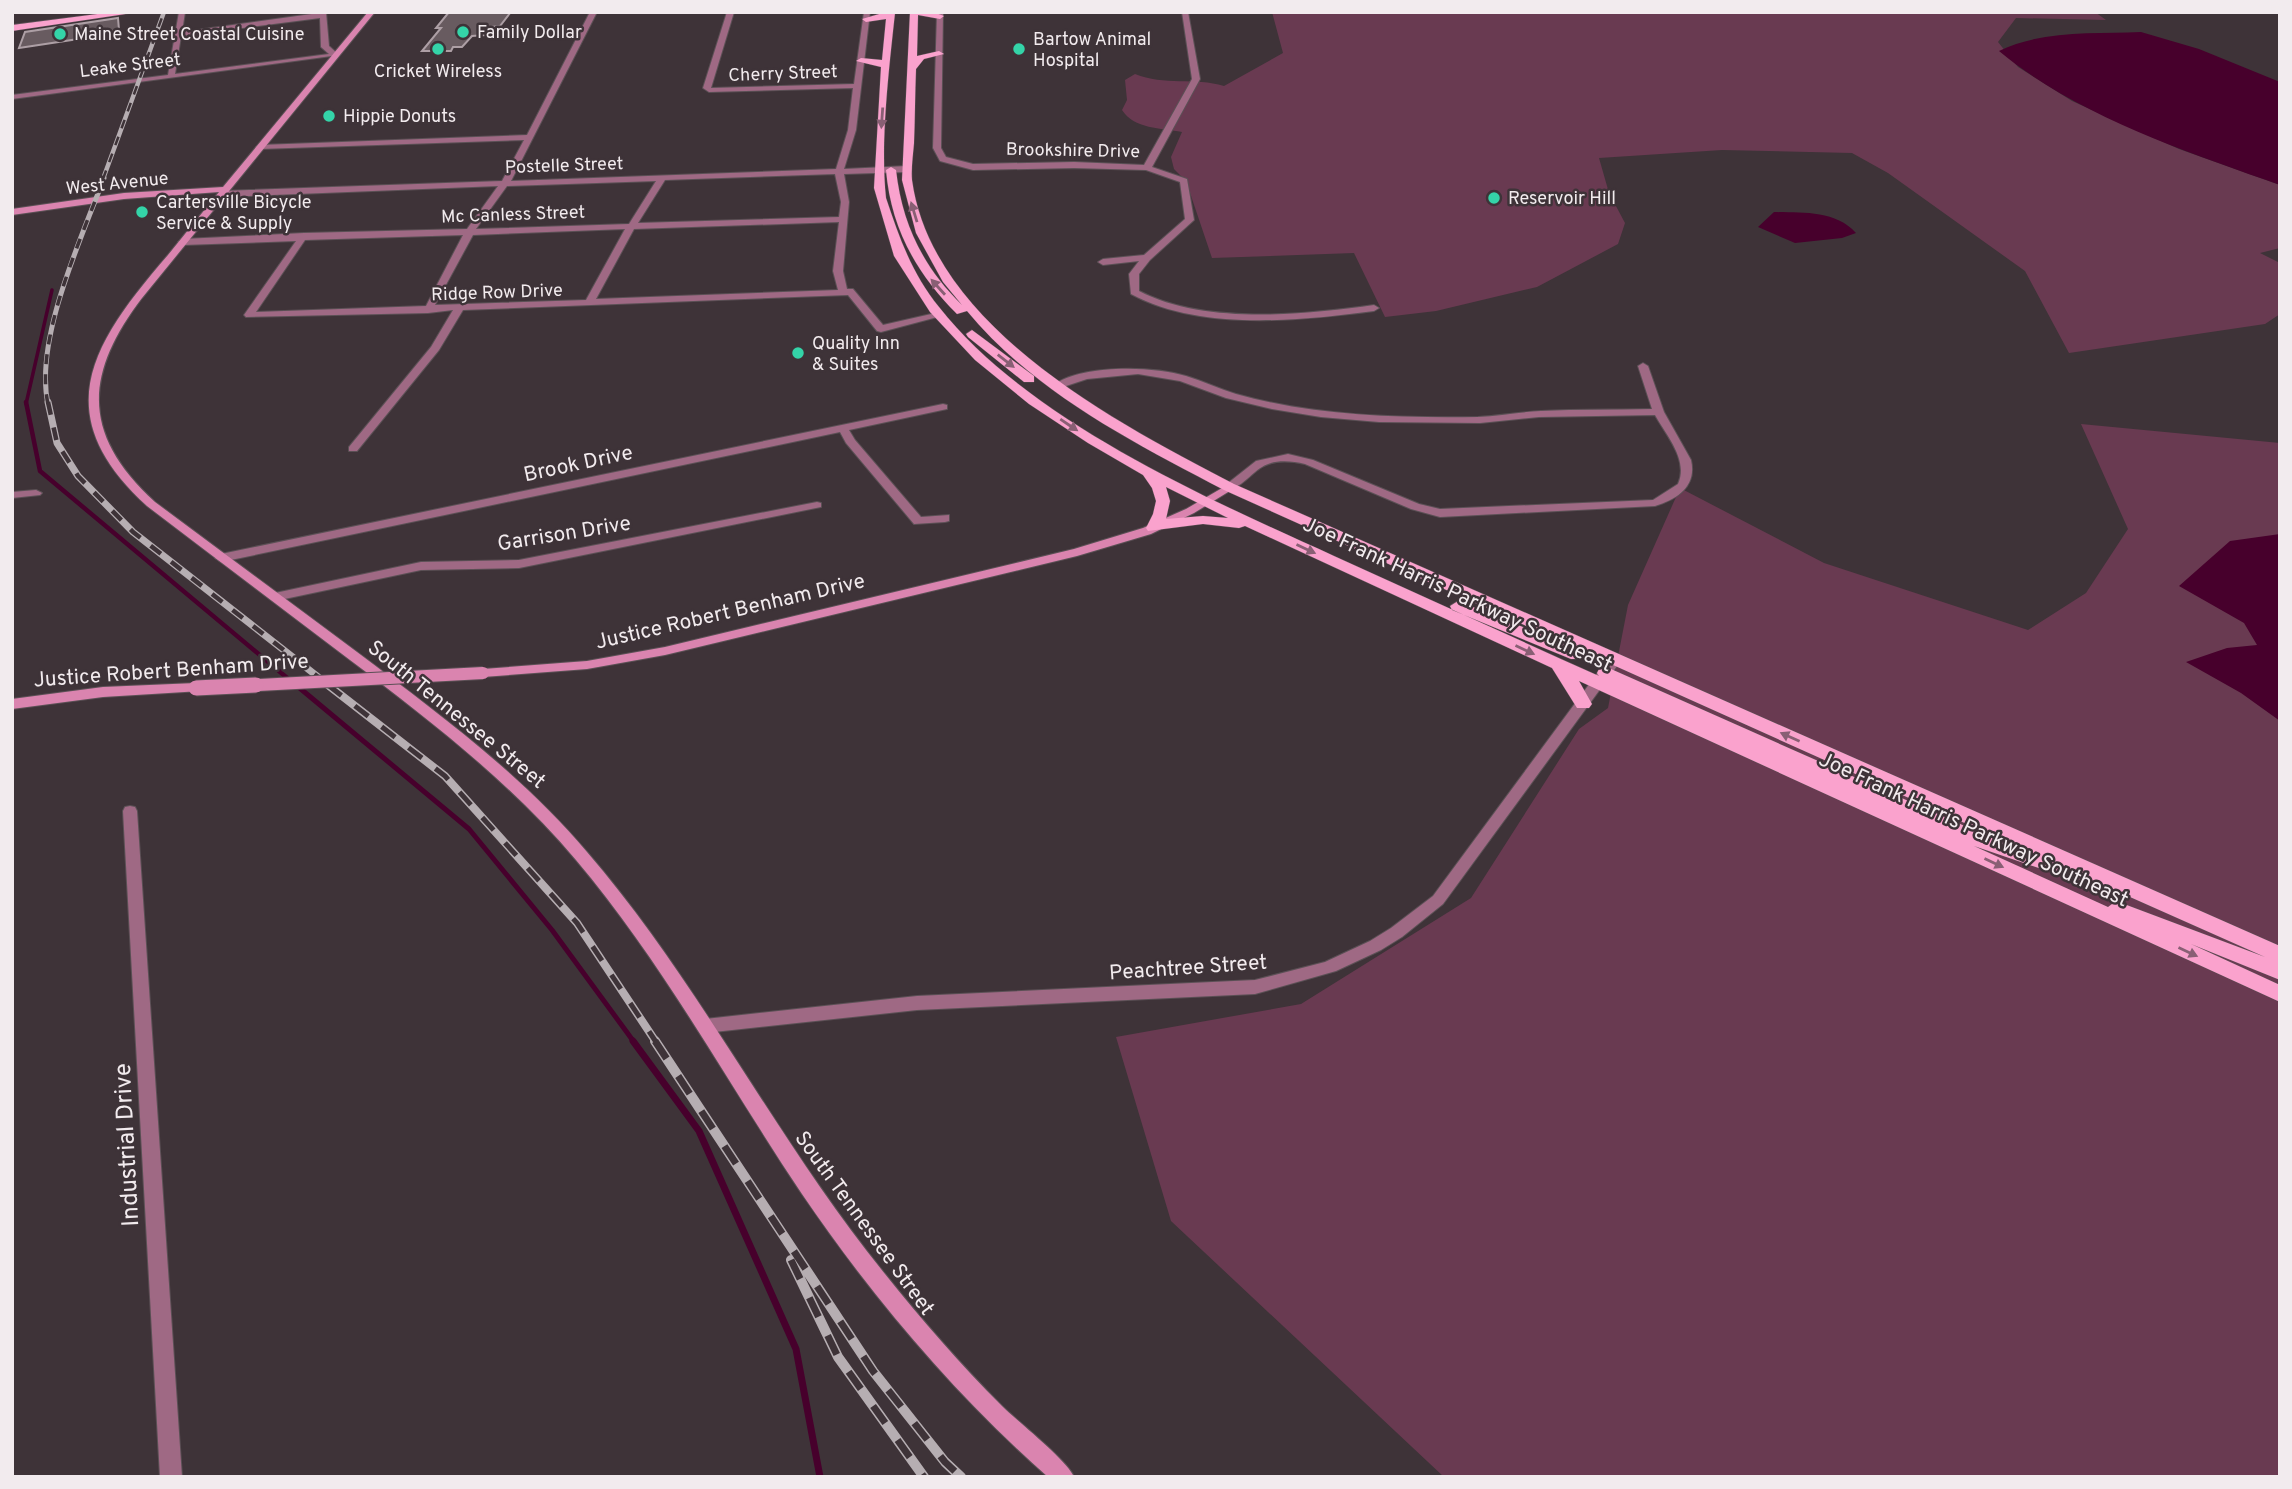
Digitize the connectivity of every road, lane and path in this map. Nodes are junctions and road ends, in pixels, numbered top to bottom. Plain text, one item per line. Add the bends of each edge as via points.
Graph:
1 (135, 12) edge
2 (182, 12) edge
3 (372, 12) edge
4 (594, 12) edge
5 (731, 12) edge
6 (1185, 12) edge
7 (891, 13) edge
8 (914, 13) edge
9 (109, 14) edge
10 (323, 14) edge
11 (940, 14) edge
12 (867, 16) edge
13 (12, 28) edge
14 (180, 34) junction
15 (939, 54) junction
16 (335, 55) junction
17 (861, 61) junction
18 (891, 67) junction
19 (911, 69) junction
20 (171, 76) junction
21 (859, 86) junction
22 (12, 96) edge
23 (530, 137) junction
24 (260, 147) junction
25 (895, 156) dead end
26 (1147, 168) junction
27 (893, 170) junction
28 (839, 172) junction
29 (663, 177) junction
30 (506, 183) junction
31 (224, 191) junction
32 (12, 212) edge
33 (844, 219) junction
34 (631, 227) junction
35 (471, 231) junction
36 (304, 236) junction
37 (183, 242) junction
38 (1147, 258) junction
39 (1103, 262) dead end
40 (843, 293) junction
41 (589, 303) junction
42 (1374, 308) dead end
43 (428, 310) junction
44 (458, 310) junction
45 (937, 310) junction
46 (1643, 366) dead end
47 (1057, 386) junction
48 (943, 407) dead end
49 (1659, 412) junction
50 (843, 428) junction
51 (353, 449) dead end
52 (1147, 472) junction
53 (36, 493) dead end
54 (12, 495) edge
55 (1217, 495) junction
56 (817, 505) dead end
57 (945, 518) dead end
58 (1157, 526) junction
59 (1266, 531) junction
60 (221, 558) junction
61 (1345, 567) junction
62 (275, 597) junction
63 (1552, 663) junction
64 (1606, 671) junction
65 (12, 704) edge
66 (1583, 704) junction
67 (130, 811) dead end
68 (2059, 893) junction
69 (2280, 955) edge
70 (2280, 972) edge
71 (2280, 994) edge
72 (705, 1026) junction
73 (171, 1477) edge
74 (1064, 1477) edge

1 - 9 main road
2 - 14 street
3 - 16 main road, South Tennessee Street
4 - 23 street
5 - 21 street, Cherry Street via 709,90
6 - 26 street via 1196,79
7 - 12 main road via 881,18
7 - 18 main road via 887,50
8 - 11 main road
8 - 19 main road, Joe Frank Harris Parkway Southeast
9 - 13 main road
10 - 14 street
10 - 16 street via 325,47
11 - 15 street
12 - 17 street
14 - 20 street
15 - 19 main road via 920,57
15 - 26 street, Brookshire Drive via 937,148 946,160 973,167
16 - 20 street, Leake Street
16 - 24 main road, South Tennessee Street
17 - 18 main road
17 - 21 street
18 -> 27 main road, Joe Frank Harris Parkway Southeast
19 - 27 main road, Joe Frank Harris Parkway Southeast
20 - 22 street, Leake Street
21 - 28 street
23 - 24 street
23 - 30 street
24 - 31 main road, South Tennessee Street
25 - 27 main road
26 - 38 street, Brookshire Drive via 1184,181 1190,220
27 - 28 street, Postelle Street
27 - 45 main road, Joe Frank Harris Parkway Southeast via 884,212 916,282
47 -> 27 main road, Joe Frank Harris Parkway Southeast via 990,330 966,316 923,270 897,213
28 - 29 street, Postelle Street
28 - 33 street
29 - 30 street, Postelle Street
29 - 34 street
30 - 31 street, Postelle Street
30 - 35 street
31 - 32 main road, West Avenue via 124,196
31 - 37 main road, South Tennessee Street
33 - 34 street, Mc Canless Street
33 - 40 street via 838,271
34 - 35 street, Mc Canless Street
34 - 41 street
35 - 36 street, Mc Canless Street
35 - 43 street
36 - 37 street, Mc Canless Street
36 - 43 street, Ridge Row Drive via 249,315
37 - 60 main road, South Tennessee Street via 111,337 96,379 95,417 103,444 128,483
38 - 39 street
38 - 42 street, Brookshire Drive via 1132,283 1134,292 1156,305 1268,315 1340,314
40 - 41 street, Ridge Row Drive
40 - 45 street via 850,291 881,329
41 - 44 street, Ridge Row Drive
43 - 44 street, Ridge Row Drive
44 - 51 street via 435,348
45 -> 52 main road, Joe Frank Harris Parkway Southeast via 977,354 1034,401
45 -> 55 main road via 945,310 1094,424 1196,482 1217,487
46 - 49 street
47 - 49 street via 1086,376 1138,371 1182,377 1272,406 1379,419 1480,420
47 - 55 main road, Joe Frank Harris Parkway Southeast
48 - 50 street, Brook Drive
49 - 55 street via 1688,474 1685,484 1666,498 1643,504 1440,513 1287,457 1260,463
50 - 57 street via 918,522
50 - 60 street, Brook Drive
52 - 55 main road, Joe Frank Harris Parkway Southeast
52 - 58 main road via 1164,499
53 - 54 street
55 - 58 main road, Justice Robert Benham Drive
55 - 59 main road, Joe Frank Harris Parkway Southeast
55 - 64 main road, Joe Frank Harris Parkway Southeast via 1363,556 1424,574
56 - 62 street, Garrison Drive via 519,564 421,566
58 - 59 main road via 1212,520
58 - 65 main road, Justice Robert Benham Drive, bridge via 1077,552 665,651 587,665 103,692
59 -> 61 main road, Joe Frank Harris Parkway Southeast
60 - 62 main road, South Tennessee Street
61 -> 63 main road, Joe Frank Harris Parkway Southeast
61 - 64 main road via 1438,598
62 - 72 main road, South Tennessee Street via 441,723 555,826 602,881
63 - 64 main road, Joe Frank Harris Parkway Southeast
63 - 66 main road via 1570,679
64 - 66 street, Peachtree Street
64 -> 68 main road, Joe Frank Harris Parkway Southeast
69 -> 64 main road, Joe Frank Harris Parkway Southeast via 2144,894 1996,848
66 - 72 street, Peachtree Street via 1438,900 1406,929 1341,963 1255,987 917,1003
67 - 73 street, Industrial Drive
68 - 70 main road via 2141,917
68 -> 71 main road, Joe Frank Harris Parkway Southeast
72 - 74 main road, South Tennessee Street via 816,1198 921,1336

